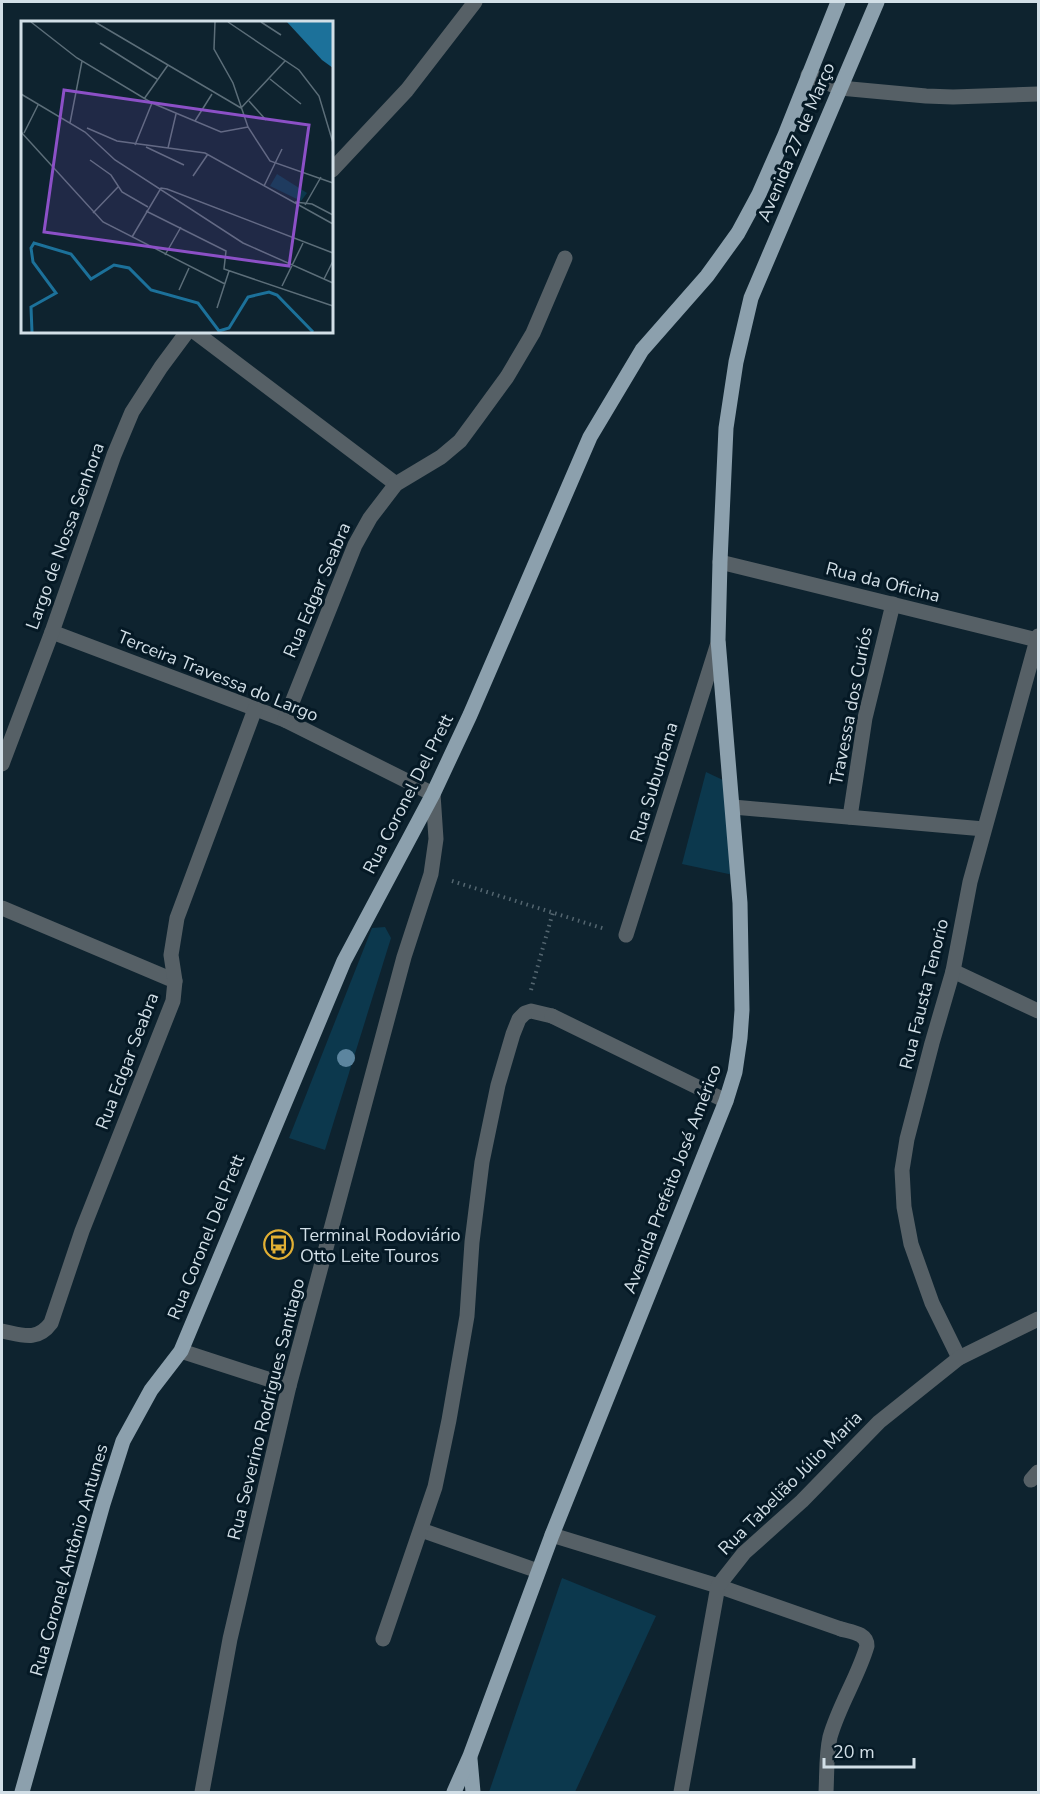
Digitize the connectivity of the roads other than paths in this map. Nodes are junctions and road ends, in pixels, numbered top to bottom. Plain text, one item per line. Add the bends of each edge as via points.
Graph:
1 (475, 2) edge
2 (838, 2) edge
3 (877, 2) edge
4 (808, 75) junction
5 (840, 88) junction
6 (1038, 94) edge
7 (333, 169) edge
8 (566, 258) dead end
9 (707, 276) joint
10 (752, 298) joint
11 (186, 333) edge
12 (196, 333) edge
13 (396, 484) junction
14 (720, 562) junction
15 (893, 604) junction
16 (52, 632) junction
17 (1037, 638) edge
18 (718, 640) junction
19 (255, 708) junction
20 (285, 720) junction
21 (2, 764) edge
22 (433, 794) junction
23 (733, 807) junction
24 (850, 817) junction
25 (984, 830) junction
26 (2, 908) edge
27 (626, 935) road end
28 (953, 971) junction
29 (175, 981) junction
30 (1038, 1011) edge
31 (726, 1101) junction
32 (1038, 1319) edge
33 (2, 1331) edge
34 (181, 1351) junction
35 (959, 1358) junction
36 (290, 1386) junction
37 (421, 1530) junction
38 (552, 1535) junction
39 (538, 1571) junction
40 (718, 1586) junction
41 (383, 1639) dead end
42 (470, 1756) junction
43 (22, 1792) edge
44 (201, 1792) edge
45 (454, 1792) edge
46 (473, 1792) edge
47 (681, 1792) edge
48 (826, 1792) edge

1 - 7 street via 407,90
2 - 4 main road, Avenida 27 de Março
3 - 5 main road, Avenida 27 de Março
4 - 5 street
4 - 9 main road, Avenida 27 de Março via 759,194 738,233
5 - 6 street via 953,97
5 - 10 main road, Avenida 27 de Março
8 - 13 street, Rua Edgar Seabra via 533,333 507,377 460,441
9 - 22 main road, Rua Coronel Del Prett via 642,350 590,436
10 - 14 main road, Avenida Prefeito José Américo via 736,362 726,428
11 - 16 street, Largo de Nossa Senhora via 132,412
12 - 13 street
13 - 20 street, Rua Edgar Seabra via 369,518 355,545
14 - 15 street, Rua da Oficina
14 - 18 main road, Avenida Prefeito José Américo
15 - 17 street, Rua da Oficina
15 - 24 street, Travessa dos Curiós via 865,718
16 - 19 street, Terceira Travessa do Largo
16 - 21 street, Largo de Nossa Senhora
17 - 25 street, Rua Fausta Tenorio
18 - 23 main road, Avenida Prefeito José Américo
18 - 27 street, Rua Suburbana
19 - 20 street, Terceira Travessa do Largo
19 - 29 street, Rua Edgar Seabra via 177,918 171,955
20 - 22 street, Terceira Travessa do Largo
22 - 34 main road, Rua Coronel Del Prett via 344,961
22 - 36 street, Rua Severino Rodrigues Santiago via 436,839 431,874 404,957
23 - 24 street
23 - 31 main road, Avenida Prefeito José Américo via 742,1010 739,1050
24 - 25 street
25 - 28 street, Rua Fausta Tenorio
26 - 29 street
28 - 30 street
28 - 35 street, Rua Fausta Tenorio via 902,1170 911,1244 932,1303
29 - 33 street, Rua Edgar Seabra via 168,1014 82,1231 51,1323 39,1334
31 - 37 street via 552,1016 537,1011 525,1013 519,1019 498,1085 482,1162 455,1386 435,1487
31 - 38 main road, Avenida Prefeito José Américo
32 - 35 street, Rua Tabelião Júlio Maria
34 - 36 street
34 - 43 main road, Rua Coronel Antônio Antunes via 151,1390 123,1441
35 - 40 street, Rua Tabelião Júlio Maria via 879,1422 802,1501 744,1553
36 - 44 street, Rua Severino Rodrigues Santiago via 230,1639
37 - 39 street
37 - 41 street
38 - 39 main road, Avenida Prefeito José Américo
38 - 40 street
39 - 42 main road, Avenida Prefeito José Américo
40 - 47 street, Rua Tabelião Júlio Maria
40 - 48 street via 863,1635 867,1641 831,1735
42 - 45 main road, Avenida Prefeito José Américo
42 - 46 main road, Avenida Prefeito José Américo

